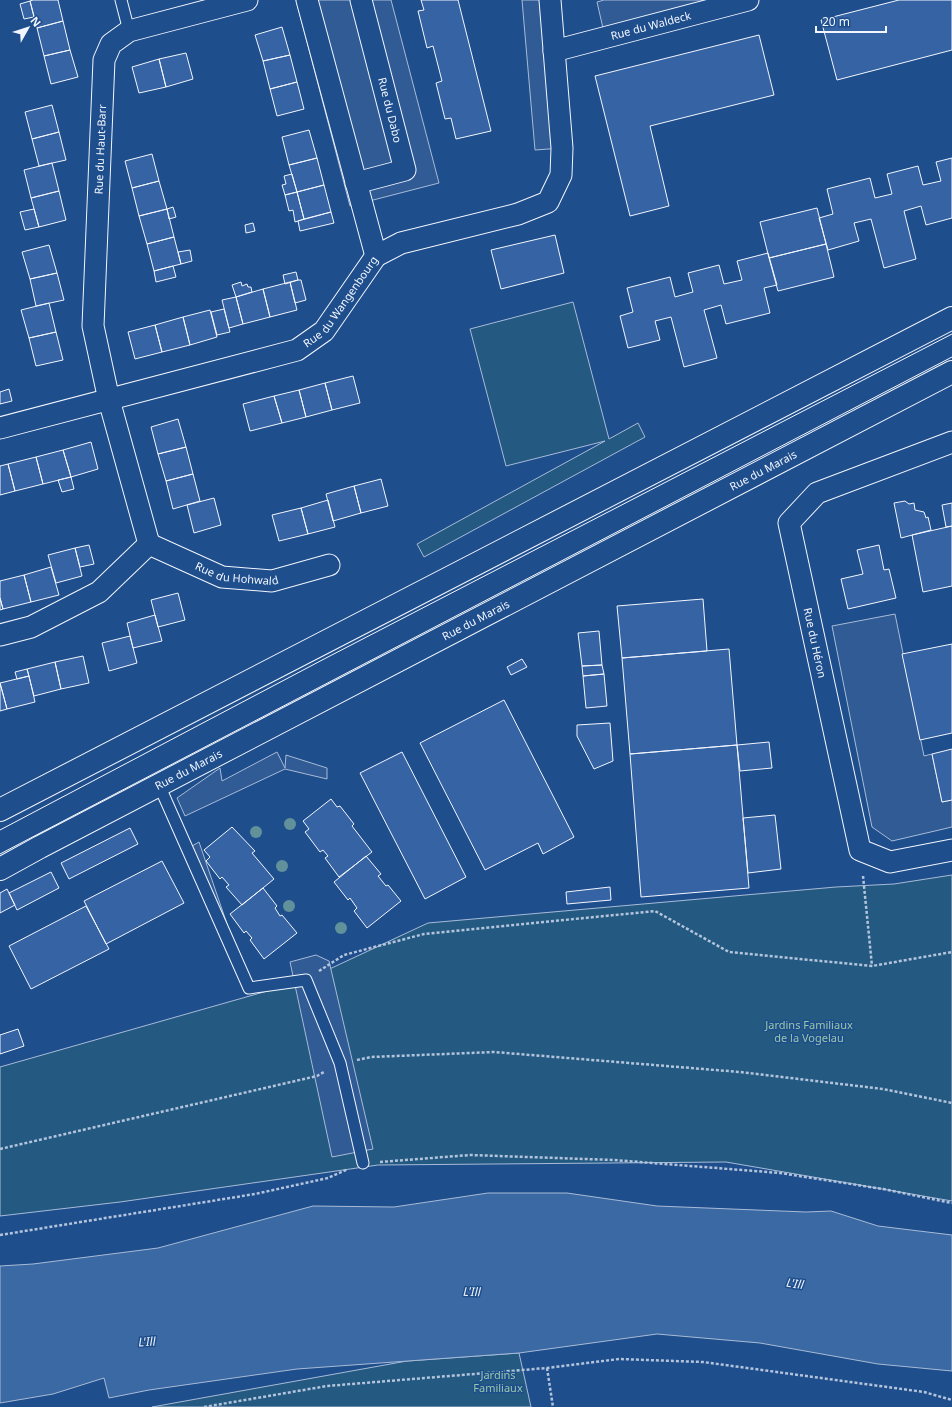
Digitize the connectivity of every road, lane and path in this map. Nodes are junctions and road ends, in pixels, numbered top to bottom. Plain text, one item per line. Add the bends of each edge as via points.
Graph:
1 (121, 0) edge
2 (247, 0) edge
3 (307, 0) edge
4 (361, 0) edge
5 (550, 0) edge
6 (748, 0) edge
7 (129, 31) junction
8 (554, 51) junction
9 (356, 183) junction
10 (376, 256) junction
11 (952, 318) edge
12 (952, 372) edge
13 (109, 400) junction
14 (0, 428) edge
15 (952, 442) edge
16 (149, 544) junction
17 (329, 565) dead end
18 (0, 634) edge
19 (159, 785) junction
20 (0, 810) edge
21 (860, 850) junction
22 (952, 850) edge
23 (0, 869) edge
24 (952, 952) edge
25 (872, 966) junction
26 (306, 980) junction
27 (340, 1063) junction
28 (952, 1102) edge
29 (0, 1149) edge
30 (362, 1163) junction
31 (952, 1203) edge
32 (0, 1235) edge
33 (547, 1368) junction
34 (952, 1400) edge
35 (204, 1407) edge
36 (553, 1407) edge

1 - 7 lane
2 - 7 street, Rue du Haut-Barr
3 - 9 street
4 - 9 street, Rue du Dabo via 405,170
5 - 8 street, Rue du Wangenbourg
6 - 8 street, Rue du Waldeck
7 - 13 street, Rue du Haut-Barr via 111,44 104,60 93,326
8 - 10 street, Rue du Wangenbourg via 562,148 561,174 548,202 518,214 401,243
9 - 10 street
10 - 13 street, Rue du Wangenbourg via 324,330 297,350
11 - 20 main road
12 - 19 main road, Rue du Marais
13 - 14 street, Rue du Wangenbourg
13 - 16 street
15 - 21 street, Rue du Héron via 817,493 789,523
16 - 17 street, Rue du Hohwald via 222,577 272,581
16 - 18 street via 99,592 31,627
19 - 23 main road, Rue du Marais
19 - 26 lane via 250,988
21 - 22 street via 890,862
21 - 25 path
24 - 25 path
25 - 26 path via 729,952 654,911 424,934 344,955
26 - 27 lane
27 - 28 path via 371,1057 494,1052 747,1073 883,1089
27 - 29 path via 317,1076
27 - 30 lane
30 - 31 path via 470,1155 614,1160 780,1173
30 - 32 path via 328,1178 255,1194
33 - 34 path via 619,1359 704,1362 924,1392
33 - 35 path via 327,1386
33 - 36 path

